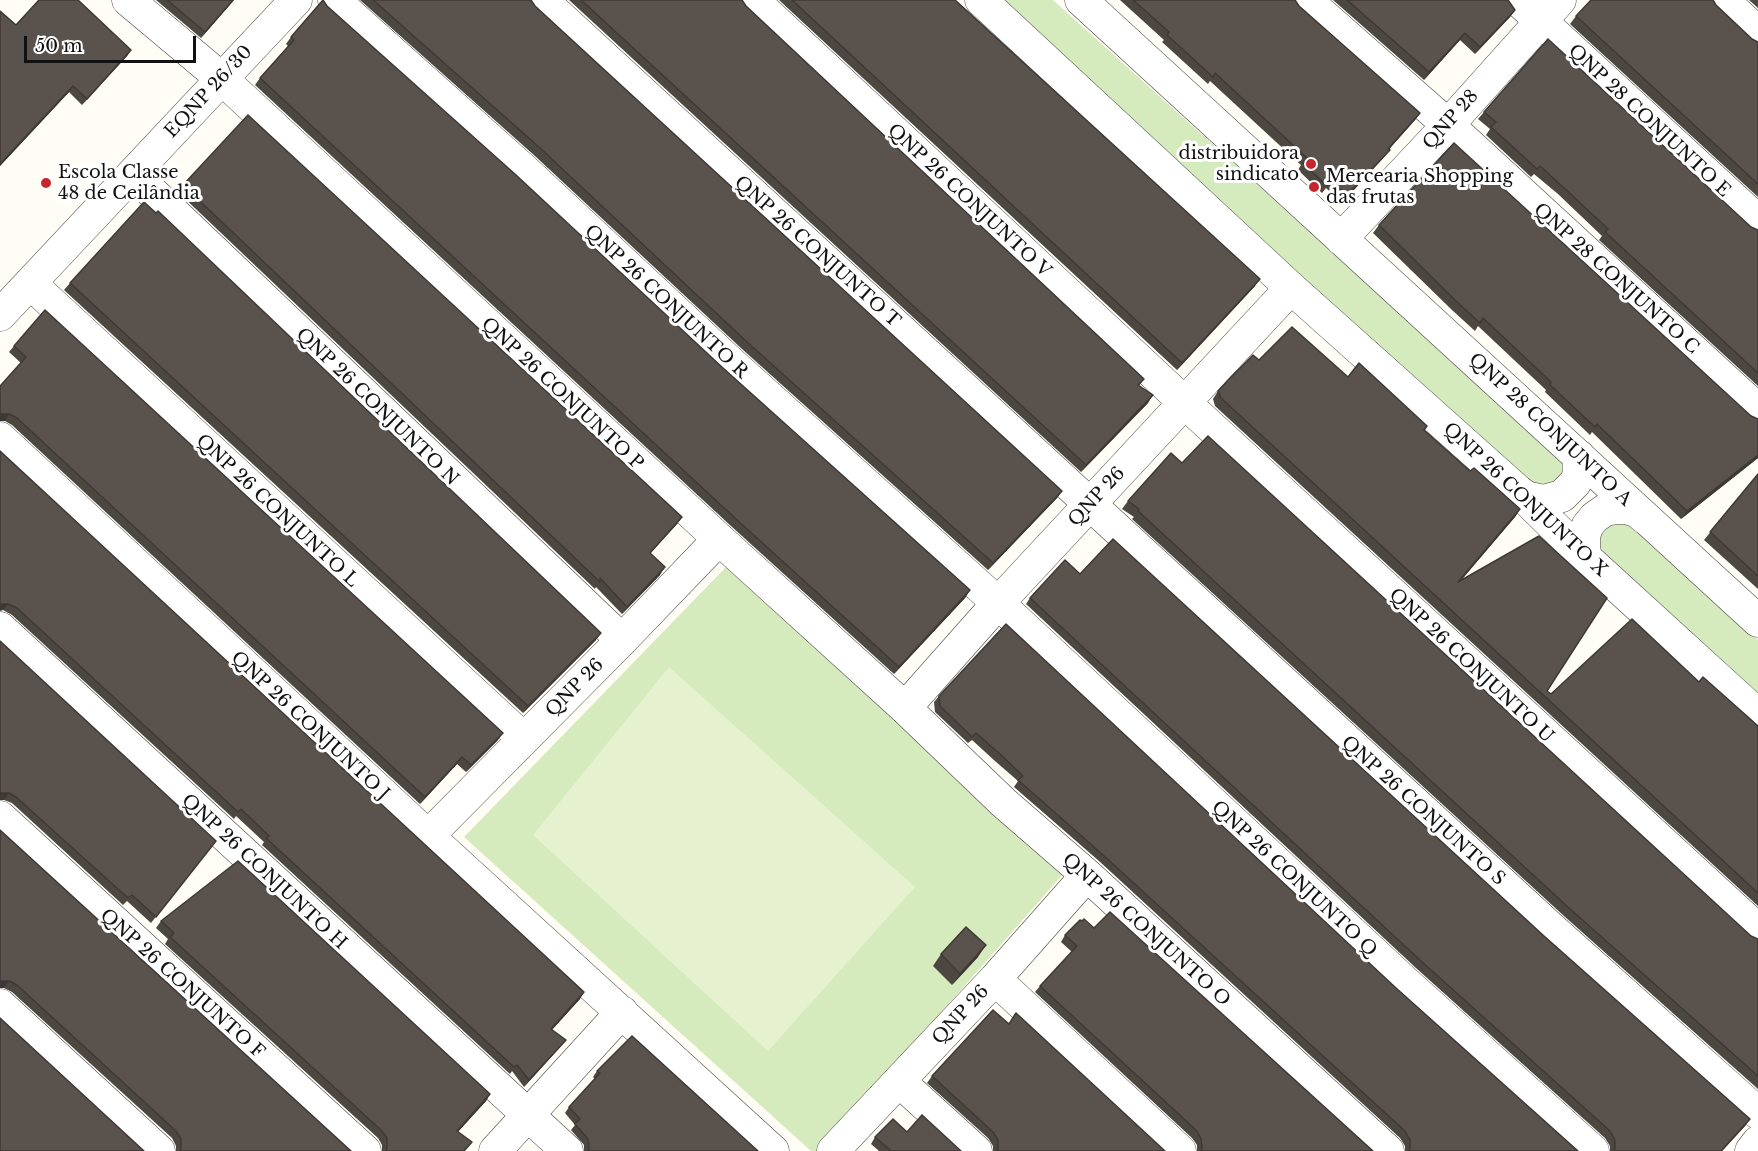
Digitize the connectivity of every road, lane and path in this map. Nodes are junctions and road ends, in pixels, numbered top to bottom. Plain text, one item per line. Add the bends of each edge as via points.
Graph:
1 (128, 0) edge
2 (296, 0) edge
3 (334, 0) edge
4 (542, 0) edge
5 (753, 0) edge
6 (981, 0) edge
7 (1081, 0) edge
8 (1306, 0) edge
9 (1518, 0) edge
10 (1724, 0) edge
11 (1550, 10) edge
12 (1758, 33) edge
13 (221, 78) junction
14 (1448, 125) junction
15 (133, 174) junction
16 (1758, 221) edge
17 (1341, 239) junction
18 (30, 283) junction
19 (1291, 288) junction
20 (0, 315) edge
21 (1184, 402) junction
22 (1758, 410) edge
23 (0, 438) edge
24 (1579, 456) junction
25 (1518, 491) junction
26 (1091, 505) junction
27 (1646, 519) junction
28 (719, 539) junction
29 (1587, 558) junction
30 (998, 603) junction
31 (1758, 621) edge
32 (0, 628) edge
33 (622, 640) junction
34 (905, 708) junction
35 (1758, 715) edge
36 (524, 739) junction
37 (0, 817) edge
38 (428, 836) junction
39 (1087, 875) junction
40 (1758, 930) edge
41 (995, 979) junction
42 (0, 1005) edge
43 (622, 1012) junction
44 (899, 1081) junction
45 (1758, 1113) edge
46 (528, 1115) junction
47 (1758, 1143) edge
48 (159, 1151) edge
49 (365, 1151) edge
50 (495, 1151) edge
51 (567, 1151) edge
52 (773, 1151) edge
53 (833, 1151) edge
54 (976, 1151) edge
55 (1180, 1151) edge
56 (1388, 1151) edge
57 (1593, 1151) edge
58 (1751, 1151) edge

1 - 13 street, QNP 26 CONJUNTO P
2 - 13 street, EQNP 26/30
3 - 30 street, QNP 26 CONJUNTO R
4 - 26 street, QNP 26 CONJUNTO T
5 - 21 street, QNP 26 CONJUNTO V
6 - 19 street, QNP 26 CONJUNTO X
7 - 17 street, QNP 28 CONJUNTO A
8 - 14 street, QNP 28 CONJUNTO C
9 - 11 street, QNP 28 CONJUNTO E
10 - 12 street
11 - 14 street, QNP 28
11 - 16 street, QNP 28 CONJUNTO E
13 - 15 street, EQNP 26/30
13 - 28 street, QNP 26 CONJUNTO P
14 - 17 street, QNP 28
14 - 22 street, QNP 28 CONJUNTO C
15 - 18 street, EQNP 26/30
15 - 33 street, QNP 26 CONJUNTO N
17 - 24 street, QNP 28 CONJUNTO A
18 - 20 street, EQNP 26/30
18 - 36 street, QNP 26 CONJUNTO L
19 - 21 street, QNP 26
19 - 25 street, QNP 26 CONJUNTO X
21 - 26 street, QNP 26
21 - 40 street, QNP 26 CONJUNTO U
23 - 38 street, QNP 26 CONJUNTO J
24 - 25 street via 1579,475 1562,496 1544,501
24 - 27 street, QNP 28 CONJUNTO A
25 - 29 street, QNP 26 CONJUNTO X
26 - 30 street, QNP 26
26 - 45 street, QNP 26 CONJUNTO S
27 - 29 street via 1627,508 1605,510 1588,525 1584,536
27 - 31 street, QNP 28 CONJUNTO A
28 - 33 street, QNP 26
28 - 34 street, QNP 26 CONJUNTO P
29 - 35 street, QNP 26 CONJUNTO X
30 - 34 street, QNP 26
30 - 57 street, QNP 26 CONJUNTO Q
32 - 46 street, QNP 26 CONJUNTO H
33 - 36 street, QNP 26
34 - 39 street, QNP 26 CONJUNTO O via 1004,803
36 - 38 street, QNP 26
37 - 49 street, QNP 26 CONJUNTO F
38 - 43 street, QNP 26 CONJUNTO J
39 - 41 street, QNP 26
39 - 56 street, QNP 26 CONJUNTO O
41 - 44 street, QNP 26
41 - 55 street
42 - 48 street
43 - 46 street
43 - 52 street, QNP 26 CONJUNTO J
44 - 53 street, QNP 26
44 - 54 street
46 - 50 street
46 - 51 street, QNP 26 CONJUNTO H
47 - 58 street

